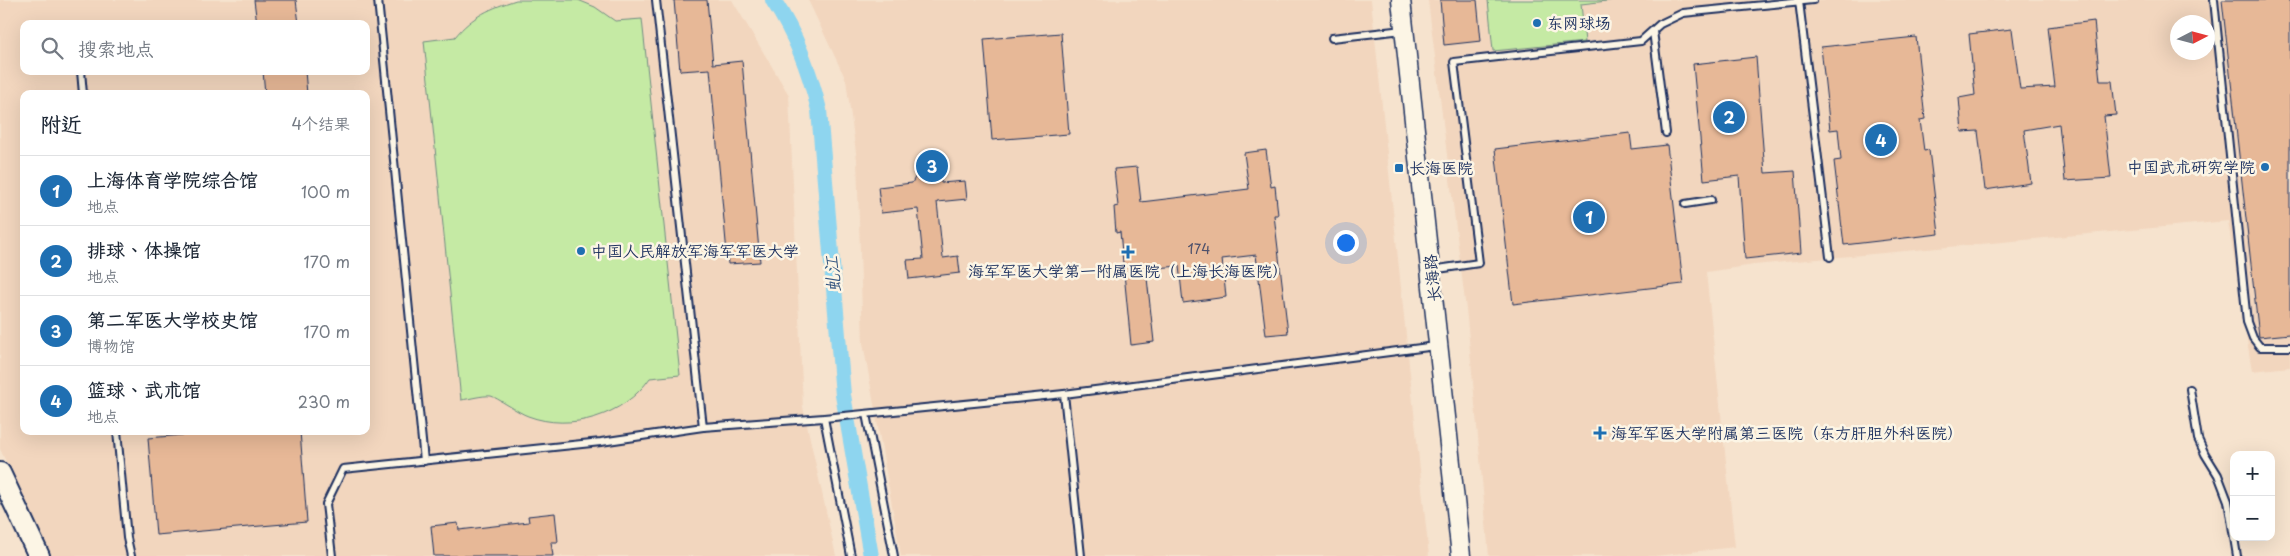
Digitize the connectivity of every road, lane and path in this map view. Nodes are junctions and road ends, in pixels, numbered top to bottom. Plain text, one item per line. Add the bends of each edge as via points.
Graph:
1 (378, 0) edge
2 (656, 0) edge
3 (1401, 0) edge
4 (1813, 0) edge
5 (2214, 0) edge
6 (1799, 1) junction
7 (1404, 30) junction
8 (1653, 30) junction
9 (1332, 38) dead end
10 (81, 75) edge
11 (83, 90) edge
12 (1666, 133) dead end
13 (1711, 200) dead end
14 (1685, 204) dead end
15 (1830, 257) dead end
16 (1431, 270) junction
17 (1439, 346) junction
18 (2290, 347) edge
19 (2190, 389) dead end
20 (1064, 394) junction
21 (863, 413) junction
22 (824, 418) junction
23 (703, 427) junction
24 (117, 435) edge
25 (424, 460) junction
26 (0, 473) edge
27 (39, 556) edge
28 (131, 556) edge
29 (332, 556) edge
30 (851, 556) edge
31 (894, 556) edge
32 (1081, 556) edge
33 (1461, 556) edge
34 (2237, 556) edge

1 - 25 lane
2 - 23 lane
3 - 7 street, 长海路
4 - 6 lane
5 - 18 lane via 2248,322 2260,347
6 - 8 lane via 1683,13
6 - 15 lane
7 - 9 lane
7 - 16 street, 长海路
8 - 12 lane
8 - 16 lane via 1641,41 1454,62 1479,263
10 - 11 lane
13 - 14 lane
16 - 17 street, 长海路
17 - 20 lane
17 - 33 street, 长海路
19 - 34 lane via 2198,439 2228,501
20 - 21 lane
20 - 32 lane
21 - 22 lane
21 - 31 lane
22 - 23 lane
22 - 30 lane
23 - 25 lane via 601,442
24 - 28 lane
25 - 29 lane via 343,469 326,504
26 - 27 main road

